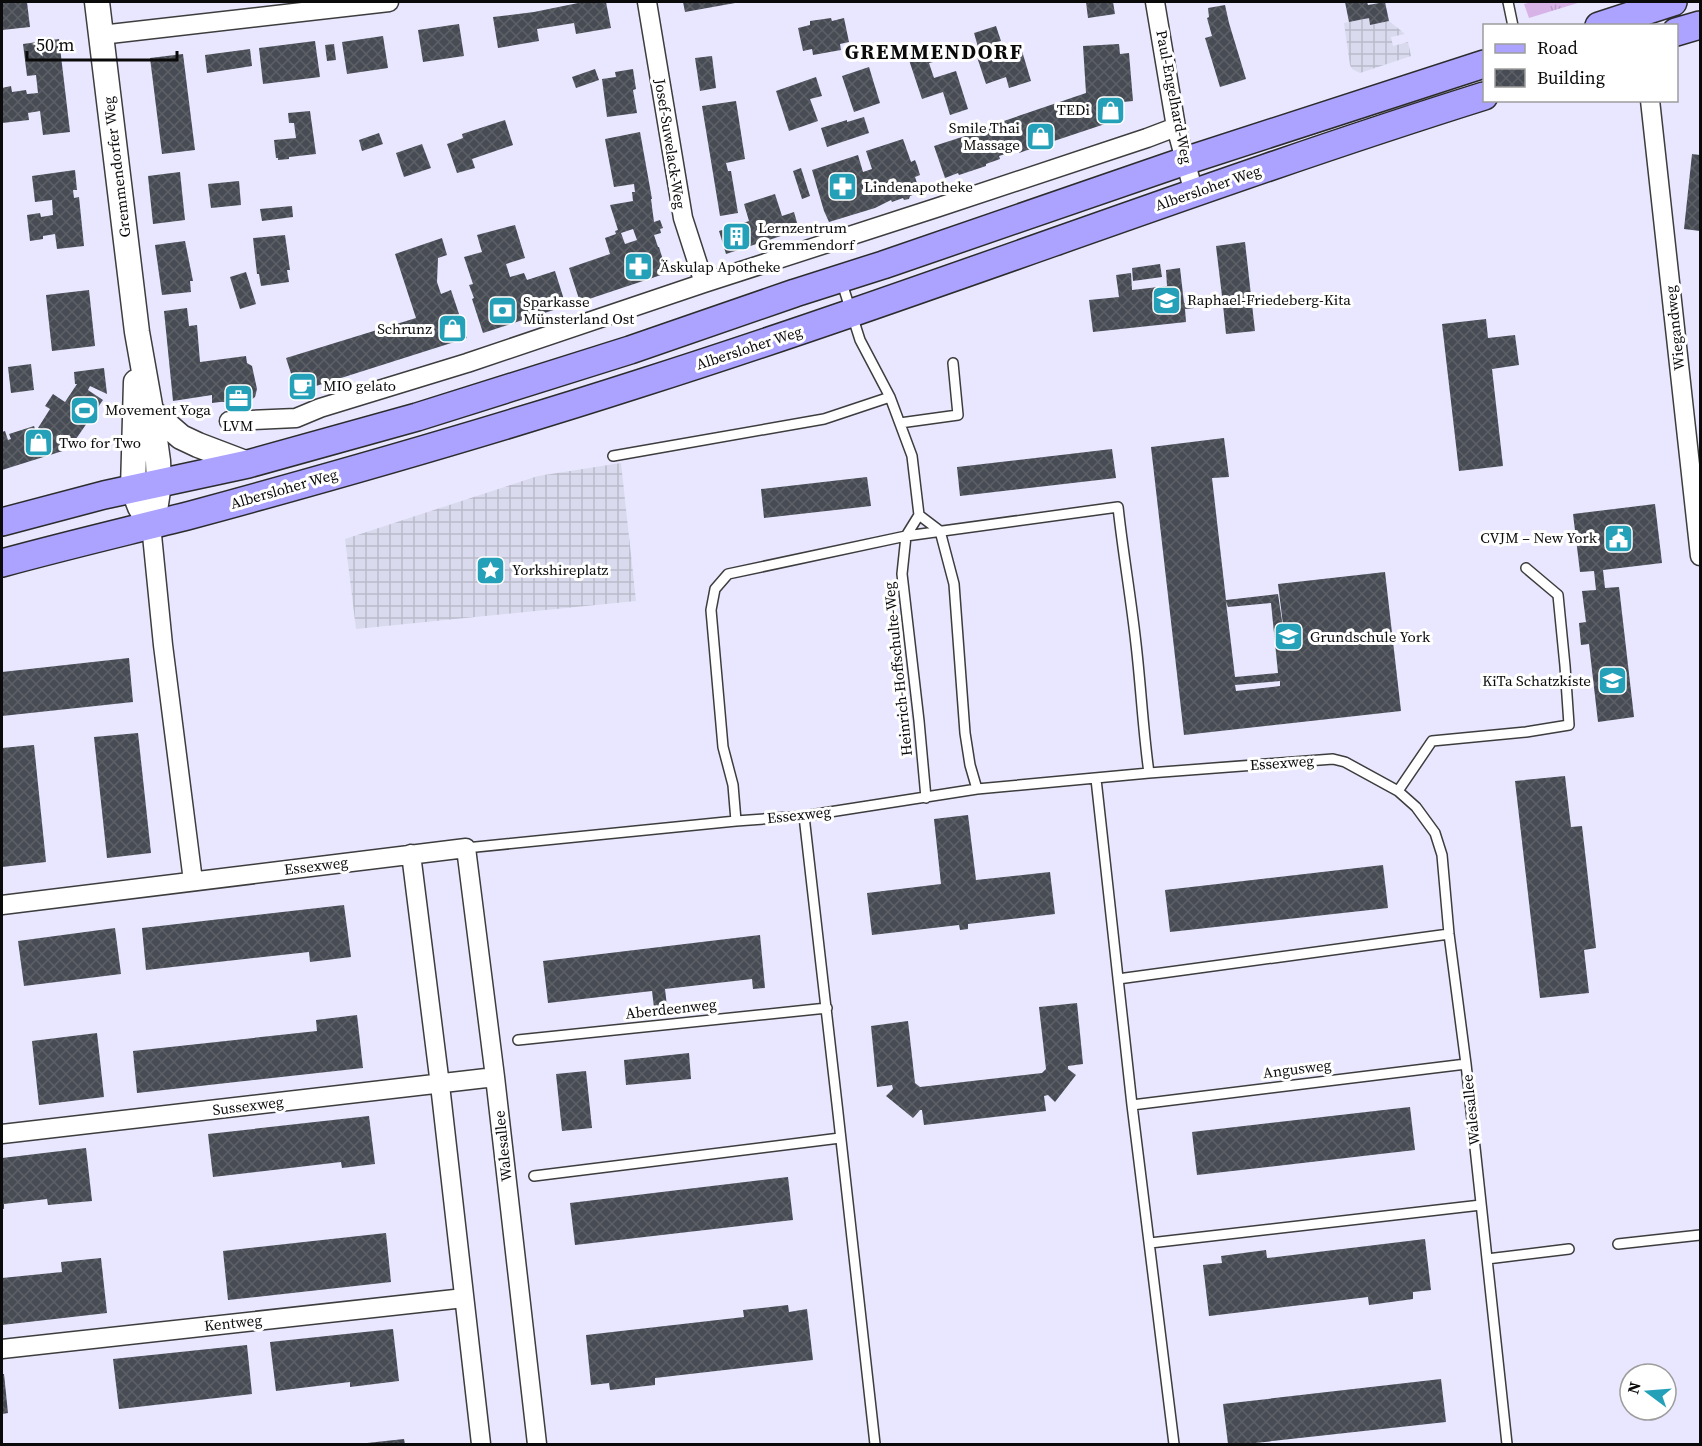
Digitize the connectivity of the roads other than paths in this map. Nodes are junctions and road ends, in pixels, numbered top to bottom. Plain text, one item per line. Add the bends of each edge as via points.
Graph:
1 (97, 2) edge
2 (389, 2) edge
3 (647, 2) edge
4 (1155, 2) edge
5 (1508, 2) edge
6 (1671, 2) edge
7 (1629, 21) edge
8 (1513, 24) edge
9 (1611, 24) edge
10 (1701, 25) edge
11 (1678, 32) edge
12 (101, 35) junction
13 (1483, 65) edge
14 (1483, 97) edge
15 (1650, 102) edge
16 (1176, 127) junction
17 (1185, 161) junction
18 (1194, 193) junction
19 (840, 279) junction
20 (704, 283) junction
21 (851, 313) junction
22 (137, 332) junction
23 (953, 363) dead end
24 (890, 397) junction
25 (151, 411) junction
26 (296, 418) junction
27 (228, 421) dead end
28 (900, 423) junction
29 (288, 453) junction
30 (613, 456) dead end
31 (248, 464) junction
32 (146, 486) junction
33 (919, 515) junction
34 (2, 522) edge
35 (150, 525) junction
36 (940, 531) junction
37 (906, 537) junction
38 (1701, 556) edge
39 (2, 563) edge
40 (1526, 568) dead end
41 (1149, 773) junction
42 (1096, 779) junction
43 (977, 789) junction
44 (1398, 791) junction
45 (926, 798) junction
46 (804, 816) junction
47 (736, 820) junction
48 (466, 848) junction
49 (411, 854) junction
50 (193, 880) junction
51 (2, 905) edge
52 (1449, 934) junction
53 (1118, 979) junction
54 (827, 1008) junction
55 (518, 1040) dead end
56 (1466, 1064) junction
57 (495, 1077) junction
58 (440, 1084) junction
59 (1132, 1105) junction
60 (2, 1134) edge
61 (840, 1138) junction
62 (534, 1176) dead end
63 (1481, 1205) junction
64 (1701, 1235) edge
65 (1150, 1243) junction
66 (1618, 1244) dead end
67 (1569, 1249) dead end
68 (1487, 1259) junction
69 (464, 1298) junction
70 (2, 1349) edge
71 (481, 1444) edge
72 (537, 1444) edge
73 (875, 1444) edge
74 (1174, 1444) edge
75 (1507, 1444) edge

1 - 12 street, Gremmendorfer Weg
2 - 12 street
3 - 20 street, Josef-Suwelack-Weg via 683,218
4 - 16 street, Paul-Engelhard-Weg
5 - 8 lane
6 - 7 main road
7 - 9 main road
10 - 11 main road
12 - 22 street, Gremmendorfer Weg
13 - 17 main road
14 - 18 main road, Albersloher Weg
15 - 38 street, Wiegandweg
16 - 17 street, Paul-Engelhard-Weg
16 - 20 street
17 - 18 street, Paul-Engelhard-Weg
17 - 19 main road
18 - 21 main road, Albersloher Weg
19 - 21 lane
19 - 29 main road via 428,414
20 - 26 street
21 - 24 lane
21 - 35 main road, Albersloher Weg via 430,448
22 - 25 street, Gremmendorfer Weg
22 - 32 street, Gremmendorfer Weg
23 - 28 lane via 958,415
24 - 28 lane
24 - 30 lane via 824,418
25 - 31 street via 181,437
25 - 32 street, Gremmendorfer Weg via 158,461
26 - 27 street
26 - 29 street
28 - 33 lane via 912,456
29 - 31 main road
31 - 32 main road
32 - 34 main road
32 - 35 street, Gremmendorfer Weg via 140,507
33 - 36 lane
33 - 37 lane
35 - 39 main road, Albersloher Weg
35 - 50 street
36 - 37 lane
36 - 41 lane via 1118,507
36 - 43 lane via 954,584 965,733
37 - 45 lane, Heinrich-Hoffschulte-Weg via 902,574
37 - 47 lane via 728,574 716,589 711,610 714,657 723,747 733,785
40 - 44 lane via 1558,595 1569,725 1432,741
41 - 42 lane, Essexweg
41 - 44 lane, Essexweg via 1333,759
42 - 43 lane, Essexweg
42 - 53 lane
43 - 45 lane, Essexweg
44 - 52 lane, Walesallee via 1435,833 1442,855
45 - 46 lane, Essexweg
46 - 47 lane, Essexweg
46 - 54 lane
47 - 48 lane, Essexweg
48 - 49 street, Essexweg
48 - 57 street, Walesallee
49 - 50 street, Essexweg
49 - 58 street
50 - 51 street, Essexweg
52 - 53 lane
52 - 56 lane, Walesallee
53 - 59 lane
54 - 55 lane, Aberdeenweg
54 - 61 lane
56 - 59 lane, Angusweg
56 - 63 lane, Walesallee
57 - 58 street, Sussexweg
57 - 72 street, Walesallee
58 - 60 street, Sussexweg
58 - 69 street
59 - 65 lane
61 - 62 lane
61 - 73 lane
63 - 65 lane
63 - 68 lane, Walesallee
64 - 66 lane
65 - 74 lane
67 - 68 lane
68 - 75 lane, Walesallee
69 - 70 street, Kentweg
69 - 71 street

